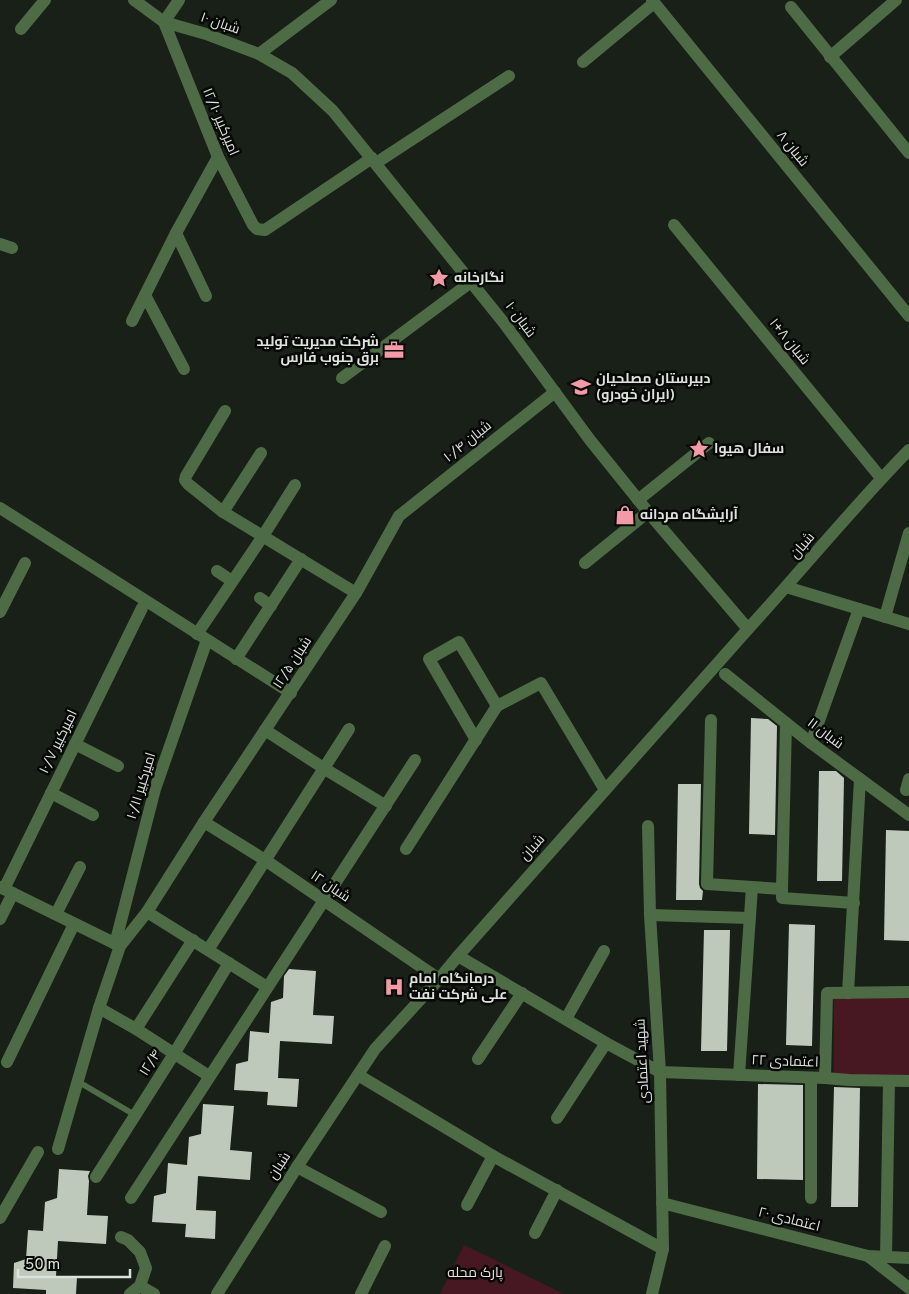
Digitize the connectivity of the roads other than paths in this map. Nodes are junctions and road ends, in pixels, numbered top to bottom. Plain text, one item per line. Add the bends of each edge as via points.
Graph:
1 (45, 0) edge
2 (134, 0) edge
3 (179, 0) edge
4 (331, 0) edge
5 (896, 0) edge
6 (653, 1) edge
7 (791, 7) dead end
8 (164, 22) junction
9 (21, 29) dead end
10 (260, 54) junction
11 (830, 57) junction
12 (583, 62) dead end
13 (509, 76) dead end
14 (909, 153) edge
15 (218, 157) junction
16 (374, 161) junction
17 (674, 225) dead end
18 (176, 233) junction
19 (471, 282) junction
20 (145, 295) junction
21 (206, 296) dead end
22 (909, 316) edge
23 (132, 321) dead end
24 (184, 369) dead end
25 (342, 378) dead end
26 (555, 392) junction
27 (225, 411) dead end
28 (708, 443) dead end
29 (909, 450) edge
30 (261, 453) dead end
31 (881, 478) junction
32 (295, 485) dead end
33 (638, 500) junction
34 (0, 508) edge
35 (224, 512) junction
36 (648, 512) junction
37 (399, 516) joint
38 (909, 533) edge
39 (263, 536) junction
40 (301, 559) junction
41 (25, 563) dead end
42 (585, 563) dead end
43 (217, 572) dead end
44 (232, 581) junction
45 (786, 587) junction
46 (356, 593) junction
47 (260, 598) dead end
48 (270, 606) junction
49 (142, 608) dead end
50 (859, 609) junction
51 (0, 612) edge
52 (885, 617) junction
53 (909, 624) edge
54 (748, 629) junction
55 (202, 637) junction
56 (236, 659) junction
57 (725, 674) dead end
58 (290, 693) junction
59 (497, 706) junction
60 (712, 720) dead end
61 (786, 723) junction
62 (349, 729) dead end
63 (266, 730) junction
64 (476, 740) junction
65 (811, 743) junction
66 (75, 744) junction
67 (415, 760) dead end
68 (118, 766) dead end
69 (324, 769) junction
70 (860, 779) junction
71 (605, 790) junction
72 (51, 793) junction
73 (386, 806) junction
74 (93, 815) dead end
75 (909, 815) edge
76 (204, 822) junction
77 (648, 826) dead end
78 (406, 849) dead end
79 (264, 860) junction
80 (80, 867) dead end
81 (752, 887) junction
82 (782, 889) junction
83 (6, 890) edge
84 (323, 900) junction
85 (854, 902) junction
86 (147, 912) junction
87 (56, 914) junction
88 (650, 915) junction
89 (750, 918) junction
90 (0, 919) edge
91 (74, 924) junction
92 (193, 940) junction
93 (117, 945) junction
94 (208, 950) junction
95 (604, 951) dead end
96 (458, 956) junction
97 (229, 963) junction
98 (439, 979) junction
99 (268, 987) junction
100 (909, 992) edge
101 (522, 993) junction
102 (848, 993) junction
103 (99, 1008) junction
104 (566, 1019) junction
105 (136, 1029) junction
106 (606, 1043) junction
107 (174, 1054) junction
108 (478, 1059) dead end
109 (7, 1062) dead end
110 (660, 1072) junction
111 (358, 1075) junction
112 (739, 1075) junction
113 (209, 1076) junction
114 (811, 1078) junction
115 (825, 1078) junction
116 (78, 1081) junction
117 (889, 1081) junction
118 (909, 1081) edge
119 (135, 1115) junction
120 (557, 1118) dead end
121 (58, 1148) dead end
122 (38, 1152) dead end
123 (493, 1156) junction
124 (297, 1167) junction
125 (96, 1177) dead end
126 (557, 1190) junction
127 (131, 1198) dead end
128 (811, 1198) dead end
129 (662, 1203) junction
130 (466, 1205) dead end
131 (381, 1212) dead end
132 (0, 1218) edge
133 (535, 1233) dead end
134 (121, 1238) dead end
135 (385, 1246) dead end
136 (664, 1249) junction
137 (868, 1256) junction
138 (886, 1257) junction
139 (909, 1258) edge
140 (909, 1288) edge
141 (135, 1290) edge
142 (154, 1294) edge
143 (217, 1294) edge
144 (361, 1294) edge
145 (652, 1294) edge

1 - 9 street
2 - 8 street
3 - 8 street
4 - 10 street
5 - 11 street
6 - 12 street
6 - 22 street, ۸ شبان
7 - 11 street
8 - 10 street, ۱۰ شبان
8 - 15 street, ۱۲/۱۰ امیرکبیر
10 - 16 street, ۱۰ شبان via 292,73 333,111
11 - 14 street
13 - 16 street
15 - 16 street, ۱۲/۱۰ امیرکبیر via 253,224 257,229 265,230
15 - 18 street
16 - 19 street, ۱۰ شبان
17 - 31 street, ۱+۸ شبان
18 - 20 street
18 - 21 street
19 - 25 street
19 - 26 street, ۱۰ شبان
20 - 23 street
20 - 24 street
26 - 33 street, ۱۰ شبان
26 - 37 street, ۱۰/۴ شبان
27 - 35 street via 185,480
28 - 33 street
29 - 31 street, شبان
30 - 35 street
31 - 45 street, شبان
32 - 39 street, ۱۰/۱۱ امیرکبیر
33 - 36 street, ۱۰ شبان
34 - 55 street
35 - 39 street
36 - 42 street
36 - 54 street, ۱۰ شبان
37 - 46 street, ۱۲/۵ شبان
38 - 52 street
39 - 40 street
39 - 44 street, ۱۰/۱۱ امیرکبیر
40 - 46 street
40 - 48 street
41 - 51 street
43 - 44 street
44 - 55 street, ۱۰/۱۱ امیرکبیر
45 - 50 street
45 - 54 street, شبان
46 - 58 street, ۱۲/۵ شبان
47 - 48 street
48 - 56 street
49 - 66 street, ۱۰/۷ امیرکبیر
50 - 52 street
50 - 65 street
52 - 53 street
54 - 71 street, شبان
55 - 56 street
55 - 93 street, ۱۰/۱۱ امیرکبیر via 156,789
56 - 58 street
57 - 61 street, ۱۱ شبان
58 - 63 street, ۱۲/۵ شبان
59 - 64 street
59 - 64 street via 459,642 429,659
59 - 71 street via 541,683
60 - 81 street via 707,884
61 - 65 street, ۱۱ شبان
61 - 82 street
62 - 69 street
63 - 69 street
63 - 76 street, ۱۲/۵ شبان
64 - 78 street
65 - 70 street, ۱۱ شبان
66 - 68 street
66 - 72 street, ۱۰/۷ امیرکبیر
67 - 73 street
69 - 73 street
69 - 79 street
70 - 75 street, ۱۱ شبان
70 - 85 street
71 - 96 street, شبان
72 - 74 street
72 - 83 street, ۱۰/۷ امیرکبیر
73 - 84 street
76 - 79 street, ۱۲ شبان
76 - 86 street, ۱۲/۵ شبان
77 - 88 street, شهید اعتمادی
79 - 84 street, ۱۲ شبان
79 - 94 street
80 - 87 street
81 - 82 street
81 - 89 street
82 - 85 street via 782,898
83 - 87 street
83 - 90 street, ۱۰/۷ امیرکبیر
84 - 98 street, ۱۲ شبان
84 - 99 street
85 - 102 street
86 - 92 street
86 - 93 street, ۱۲/۵ شبان
87 - 91 street
88 - 89 street
88 - 110 street, شهید اعتمادی
89 - 112 street
91 - 93 street
91 - 109 street
92 - 94 street
92 - 105 street
93 - 103 street, ۱۰/۱۱ امیرکبیر
94 - 97 street
95 - 104 street
96 - 98 street, شبان
96 - 101 street
97 - 99 street
97 - 107 street, ۱۲/۴
98 - 111 street, شبان via 375,1049
99 - 113 street
100 - 102 street
101 - 104 street
101 - 108 street
102 - 115 street via 827,993
103 - 105 street
103 - 116 street, ۱۰/۱۱ امیرکبیر
104 - 106 street
105 - 107 street
106 - 110 street
106 - 120 street
107 - 113 street
107 - 119 street, ۱۲/۴
110 - 112 street, ۲۲ اعتمادی
110 - 129 street, شهید اعتمادی
111 - 123 street
111 - 124 street, شبان
112 - 114 street, ۲۲ اعتمادی
113 - 127 street
114 - 115 street, ۲۲ اعتمادی
114 - 128 street
115 - 117 street, ۲۲ اعتمادی
116 - 119 lane
116 - 121 street, ۱۰/۱۱ امیرکبیر
117 - 118 street, ۲۲ اعتمادی
117 - 138 street
119 - 125 street, ۱۲/۴
122 - 132 street
123 - 126 street
123 - 130 street
124 - 131 street
124 - 143 street, شبان
126 - 133 street
126 - 136 street
129 - 136 street, شهید اعتمادی
129 - 137 street, ۲۰ اعتمادی
134 - 141 street via 128,1240 140,1252 146,1268
135 - 144 street
136 - 145 street, شهید اعتمادی
137 - 138 street, ۲۰ اعتمادی
137 - 140 street
138 - 139 street, ۲۰ اعتمادی
141 - 142 street

